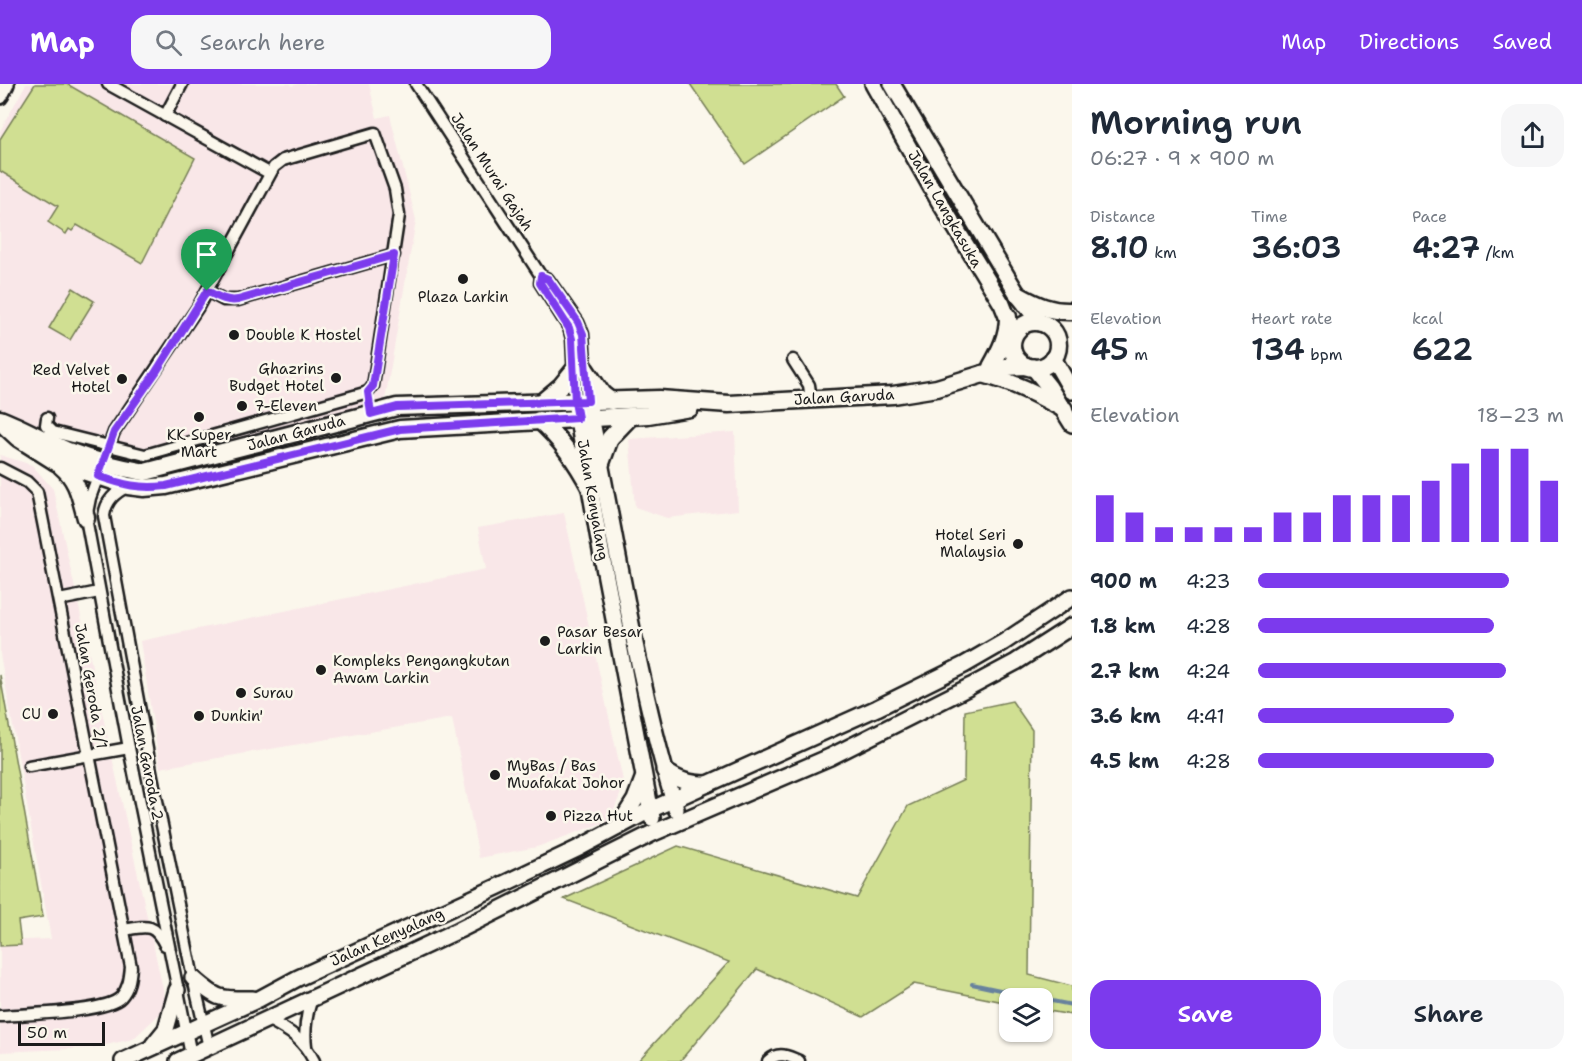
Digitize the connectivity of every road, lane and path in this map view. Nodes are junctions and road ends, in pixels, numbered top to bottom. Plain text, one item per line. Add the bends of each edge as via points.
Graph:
1 (6, 84) edge
2 (108, 84) edge
3 (182, 84) edge
4 (416, 84) edge
5 (873, 84) edge
6 (892, 84) edge
7 (0, 96) edge
8 (165, 116) junction
9 (270, 173) junction
10 (394, 255) junction
11 (207, 291) junction
12 (1018, 295) junction
13 (1072, 311) edge
14 (1008, 317) junction
15 (1072, 317) edge
16 (1043, 324) junction
17 (1013, 338) junction
18 (1072, 338) edge
19 (1055, 355) junction
20 (793, 360) dead end
21 (1030, 366) junction
22 (579, 369) junction
23 (983, 372) junction
24 (1072, 391) edge
25 (368, 392) junction
26 (811, 399) junction
27 (610, 401) junction
28 (542, 402) junction
29 (712, 404) junction
30 (583, 410) junction
31 (371, 414) junction
32 (631, 416) junction
33 (1068, 416) edge
34 (47, 418) dead end
35 (0, 420) edge
36 (539, 420) junction
37 (103, 461) junction
38 (56, 462) junction
39 (601, 463) junction
40 (0, 468) edge
41 (128, 486) junction
42 (591, 489) junction
43 (86, 518) junction
44 (99, 592) junction
45 (1072, 597) edge
46 (59, 600) junction
47 (1072, 626) edge
48 (129, 748) junction
49 (88, 756) junction
50 (29, 766) dead end
51 (664, 770) junction
52 (643, 778) junction
53 (711, 784) junction
54 (673, 801) junction
55 (650, 810) junction
56 (680, 822) junction
57 (616, 829) junction
58 (656, 832) junction
59 (497, 887) junction
60 (507, 905) junction
61 (124, 930) junction
62 (169, 952) junction
63 (193, 978) junction
64 (177, 990) junction
65 (259, 999) junction
66 (311, 1000) junction
67 (0, 1016) edge
68 (268, 1020) junction
69 (204, 1025) junction
70 (186, 1033) junction
71 (306, 1046) junction
72 (209, 1047) junction
73 (149, 1049) junction
74 (185, 1058) edge
75 (123, 1061) edge
76 (314, 1061) edge
77 (768, 1061) edge
78 (800, 1061) edge

1 - 7 street
2 - 8 street
3 - 8 street
4 - 22 street, Jalan Murai Gajah via 541,276 540,283 569,328
5 - 14 street, Jalan Langkasuka
6 - 12 street, Jalan Langkasuka
8 - 9 street
9 - 10 street via 283,160 375,133 399,208
9 - 11 street, Jalan Garoda 2
10 - 11 street via 238,300 224,300
10 - 25 street via 373,386
11 - 37 street, Jalan Garoda 2 via 114,432
12 - 13 main road via 1039,307
12 - 16 street, Jalan Langkasuka
14 - 17 street, Jalan Langkasuka
14 - 23 main road via 1004,342
15 - 16 main road
16 - 17 main road via 1025,324
16 - 19 main road via 1056,337
17 - 21 main road via 1015,356
17 - 23 main road via 1000,359
18 - 19 main road
19 - 21 main road via 1048,363
19 - 24 street
20 - 26 street via 809,386
21 - 23 main road, Jalan Garuda
21 - 33 street
22 - 27 main road
22 - 28 main road
22 - 30 street, Jalan Murai Gajah
23 - 26 main road, Jalan Garuda via 937,388 899,394
23 - 33 main road via 1033,391
25 - 31 street
25 - 37 street via 152,453
26 - 29 main road, Jalan Garuda
27 - 29 main road, Jalan Garuda via 658,399
27 - 30 main road, Jalan Garuda
28 - 30 main road, Jalan Garuda
28 - 31 main road, Jalan Garuda via 397,407
29 - 32 main road, Jalan Garuda
30 - 32 main road, Jalan Garuda
30 - 36 main road, Jalan Garuda
30 - 39 street, Jalan Kenyalang
30 - 42 street, Jalan Kenyalang
31 - 37 main road, Jalan Garuda via 145,472
32 - 39 main road via 610,438
34 - 37 street via 45,426
35 - 37 main road, Jalan Garuda via 25,428 69,452
35 - 38 main road, Jalan Garuda via 18,438
36 - 41 main road, Jalan Garuda via 400,429 166,486
36 - 42 main road via 561,441
37 - 38 main road, Jalan Garuda
37 - 41 main road, Jalan Garuda
37 - 43 street, Jalan Garoda 2
38 - 43 main road via 76,482
39 - 51 street, Jalan Kenyalang via 613,537
40 - 46 street, Jalan Geroda 2/1 via 37,492
41 - 63 street, Jalan Garoda 2 via 112,496 104,516
42 - 52 street, Jalan Kenyalang
43 - 44 street, Jalan Garoda 2
44 - 46 street
44 - 48 street, Jalan Garoda 2
45 - 53 street via 964,665
46 - 49 street, Jalan Geroda 2/1
47 - 56 street via 1016,662 830,757
48 - 49 street
48 - 62 street, Jalan Garoda 2
49 - 50 street
49 - 61 street, Jalan Geroda 2/1
51 - 53 street via 690,784
51 - 54 street, Jalan Kenyalang
52 - 55 street, Jalan Kenyalang
52 - 57 street
53 - 54 street
54 - 55 street, Jalan Kenyalang
54 - 56 street, Jalan Kenyalang
55 - 57 street, Jalan Kenyalang
55 - 58 street, Jalan Kenyalang
56 - 58 street, Jalan Kenyalang
57 - 59 street, Jalan Kenyalang
58 - 60 street, Jalan Kenyalang
59 - 60 street
59 - 65 street, Jalan Kenyalang
60 - 66 street, Jalan Kenyalang
61 - 62 street via 153,927
61 - 67 street, Jalan Geroda 2/1 via 131,967 130,981 120,999 96,1008
62 - 64 street, Jalan Garoda 2
63 - 65 street via 221,999
63 - 69 street, Jalan Garoda 2
64 - 70 street, Jalan Garoda 2
64 - 73 street via 166,1029
65 - 69 street, Jalan Kenyalang
66 - 68 street, Jalan Kenyalang
66 - 71 street via 304,1033
68 - 71 street via 297,1036
68 - 72 street, Jalan Kenyalang
69 - 70 street, Jalan Kenyalang
69 - 72 street, Jalan Garoda 2
70 - 73 street, Jalan Kenyalang
70 - 74 street, Jalan Garoda 2
71 - 76 street
72 - 74 street, Jalan Kenyalang
73 - 75 street, Jalan Kenyalang
77 - 78 street via 779,1055

